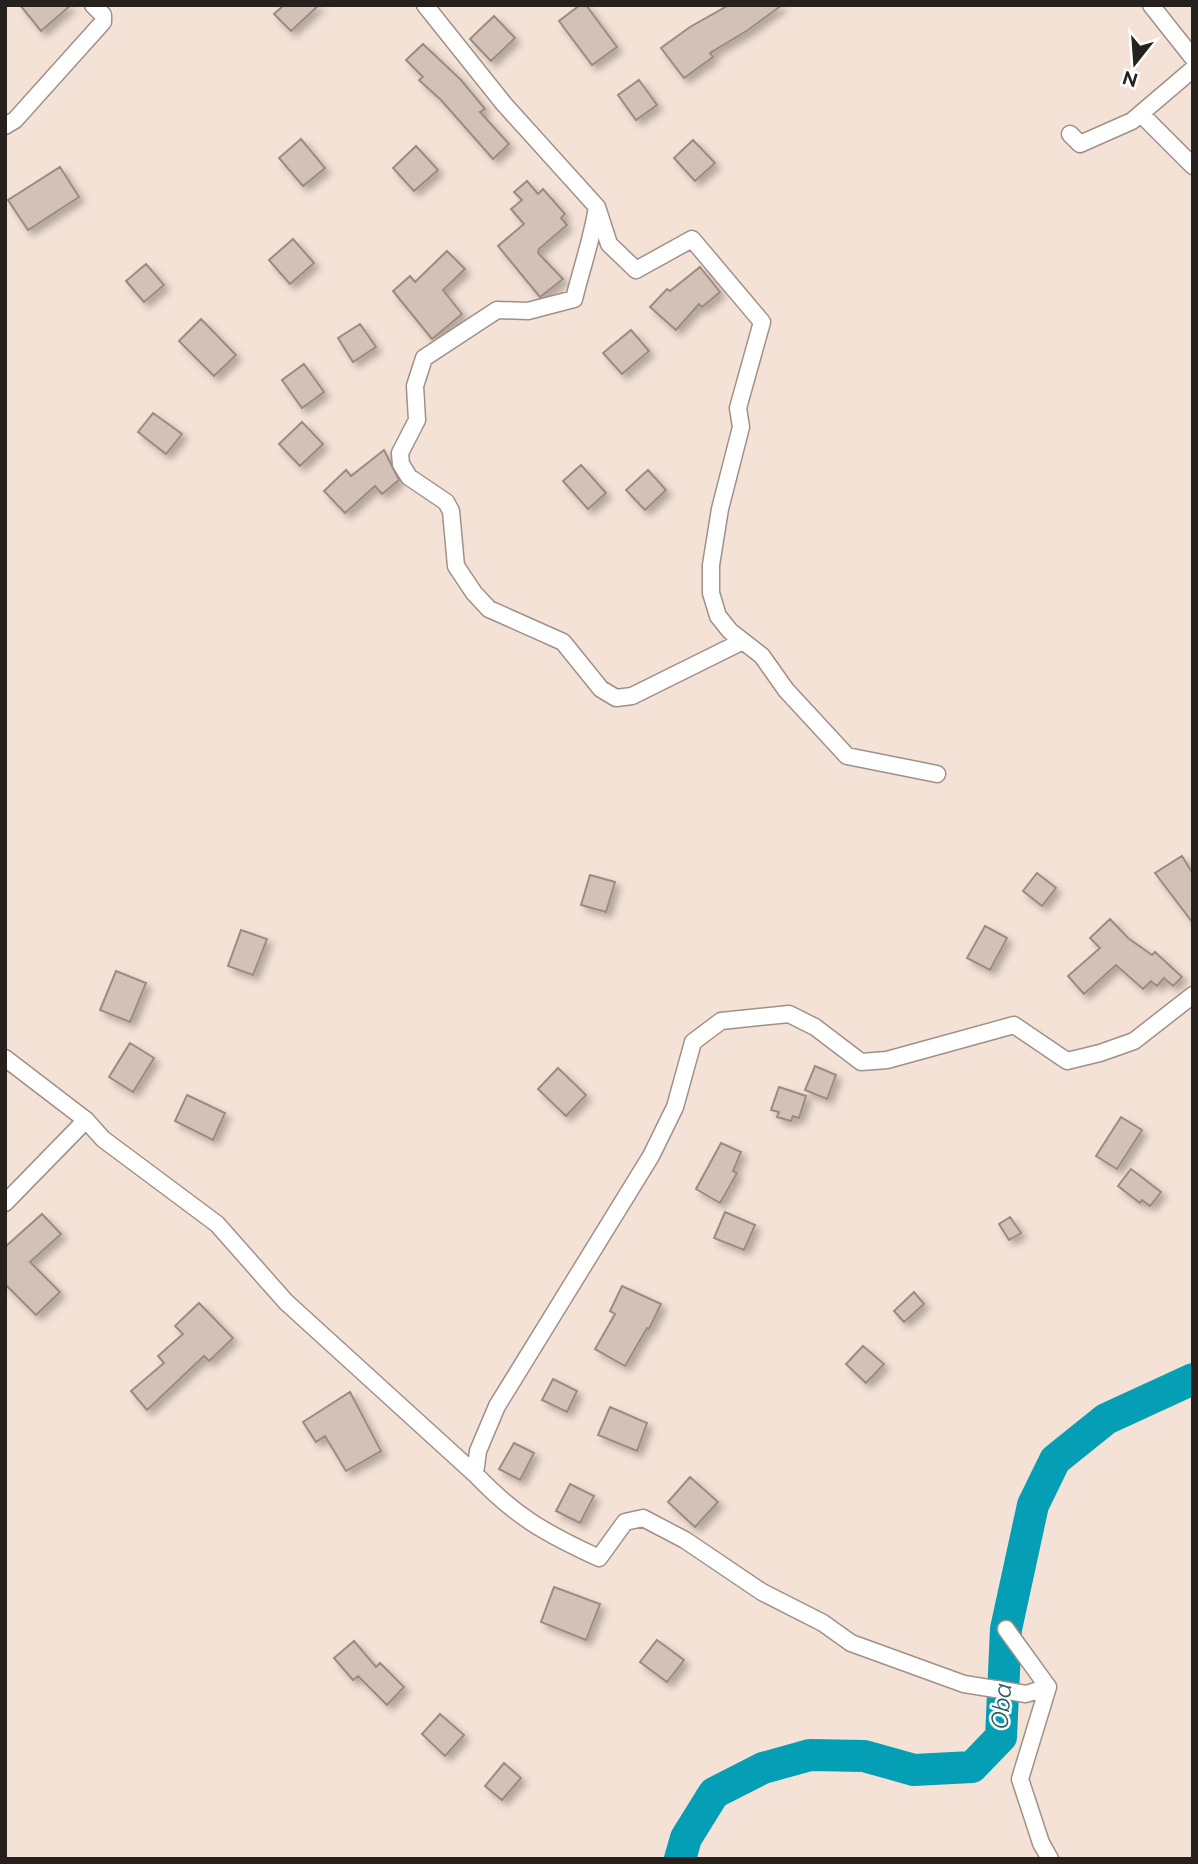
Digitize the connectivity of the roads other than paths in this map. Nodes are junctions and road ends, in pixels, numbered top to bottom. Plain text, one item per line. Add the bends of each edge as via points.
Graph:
1 (93, 5) edge
2 (425, 5) edge
3 (1151, 5) edge
4 (1193, 58) edge
5 (1193, 69) edge
6 (1141, 114) junction
7 (5, 126) edge
8 (1070, 134) dead end
9 (1193, 166) edge
10 (597, 207) junction
11 (743, 641) junction
12 (937, 774) dead end
13 (1193, 995) edge
14 (5, 1058) edge
15 (86, 1120) junction
16 (5, 1203) edge
17 (475, 1474) junction
18 (1006, 1629) dead end
19 (1048, 1687) junction
20 (1050, 1859) edge

1 - 7 street via 103,15 103,22
2 - 10 street via 504,104
3 - 4 street
5 - 6 street
6 - 8 street via 1080,144
6 - 9 street
10 - 11 street via 609,244 636,270 692,239 762,322 738,408 738,446 720,509 711,565 711,593 718,616
10 - 11 street via 574,299 528,311 497,310 424,358 415,386 417,420 400,453 401,464 409,477 446,502 451,511 456,566 474,593 489,609 564,642 601,689 616,698 632,696
11 - 12 street via 847,756
13 - 17 street via 1134,1041 1067,1060 1014,1025 887,1060 860,1062 815,1027 789,1014 722,1021 693,1042 675,1107 651,1156 497,1406 478,1451
14 - 15 street
15 - 16 street
15 - 17 street via 103,1139 217,1224 286,1302
17 - 19 street via 506,1506 550,1536 599,1558 625,1522 643,1518 851,1643 964,1684 1026,1694
18 - 19 street
19 - 20 street via 1020,1779

